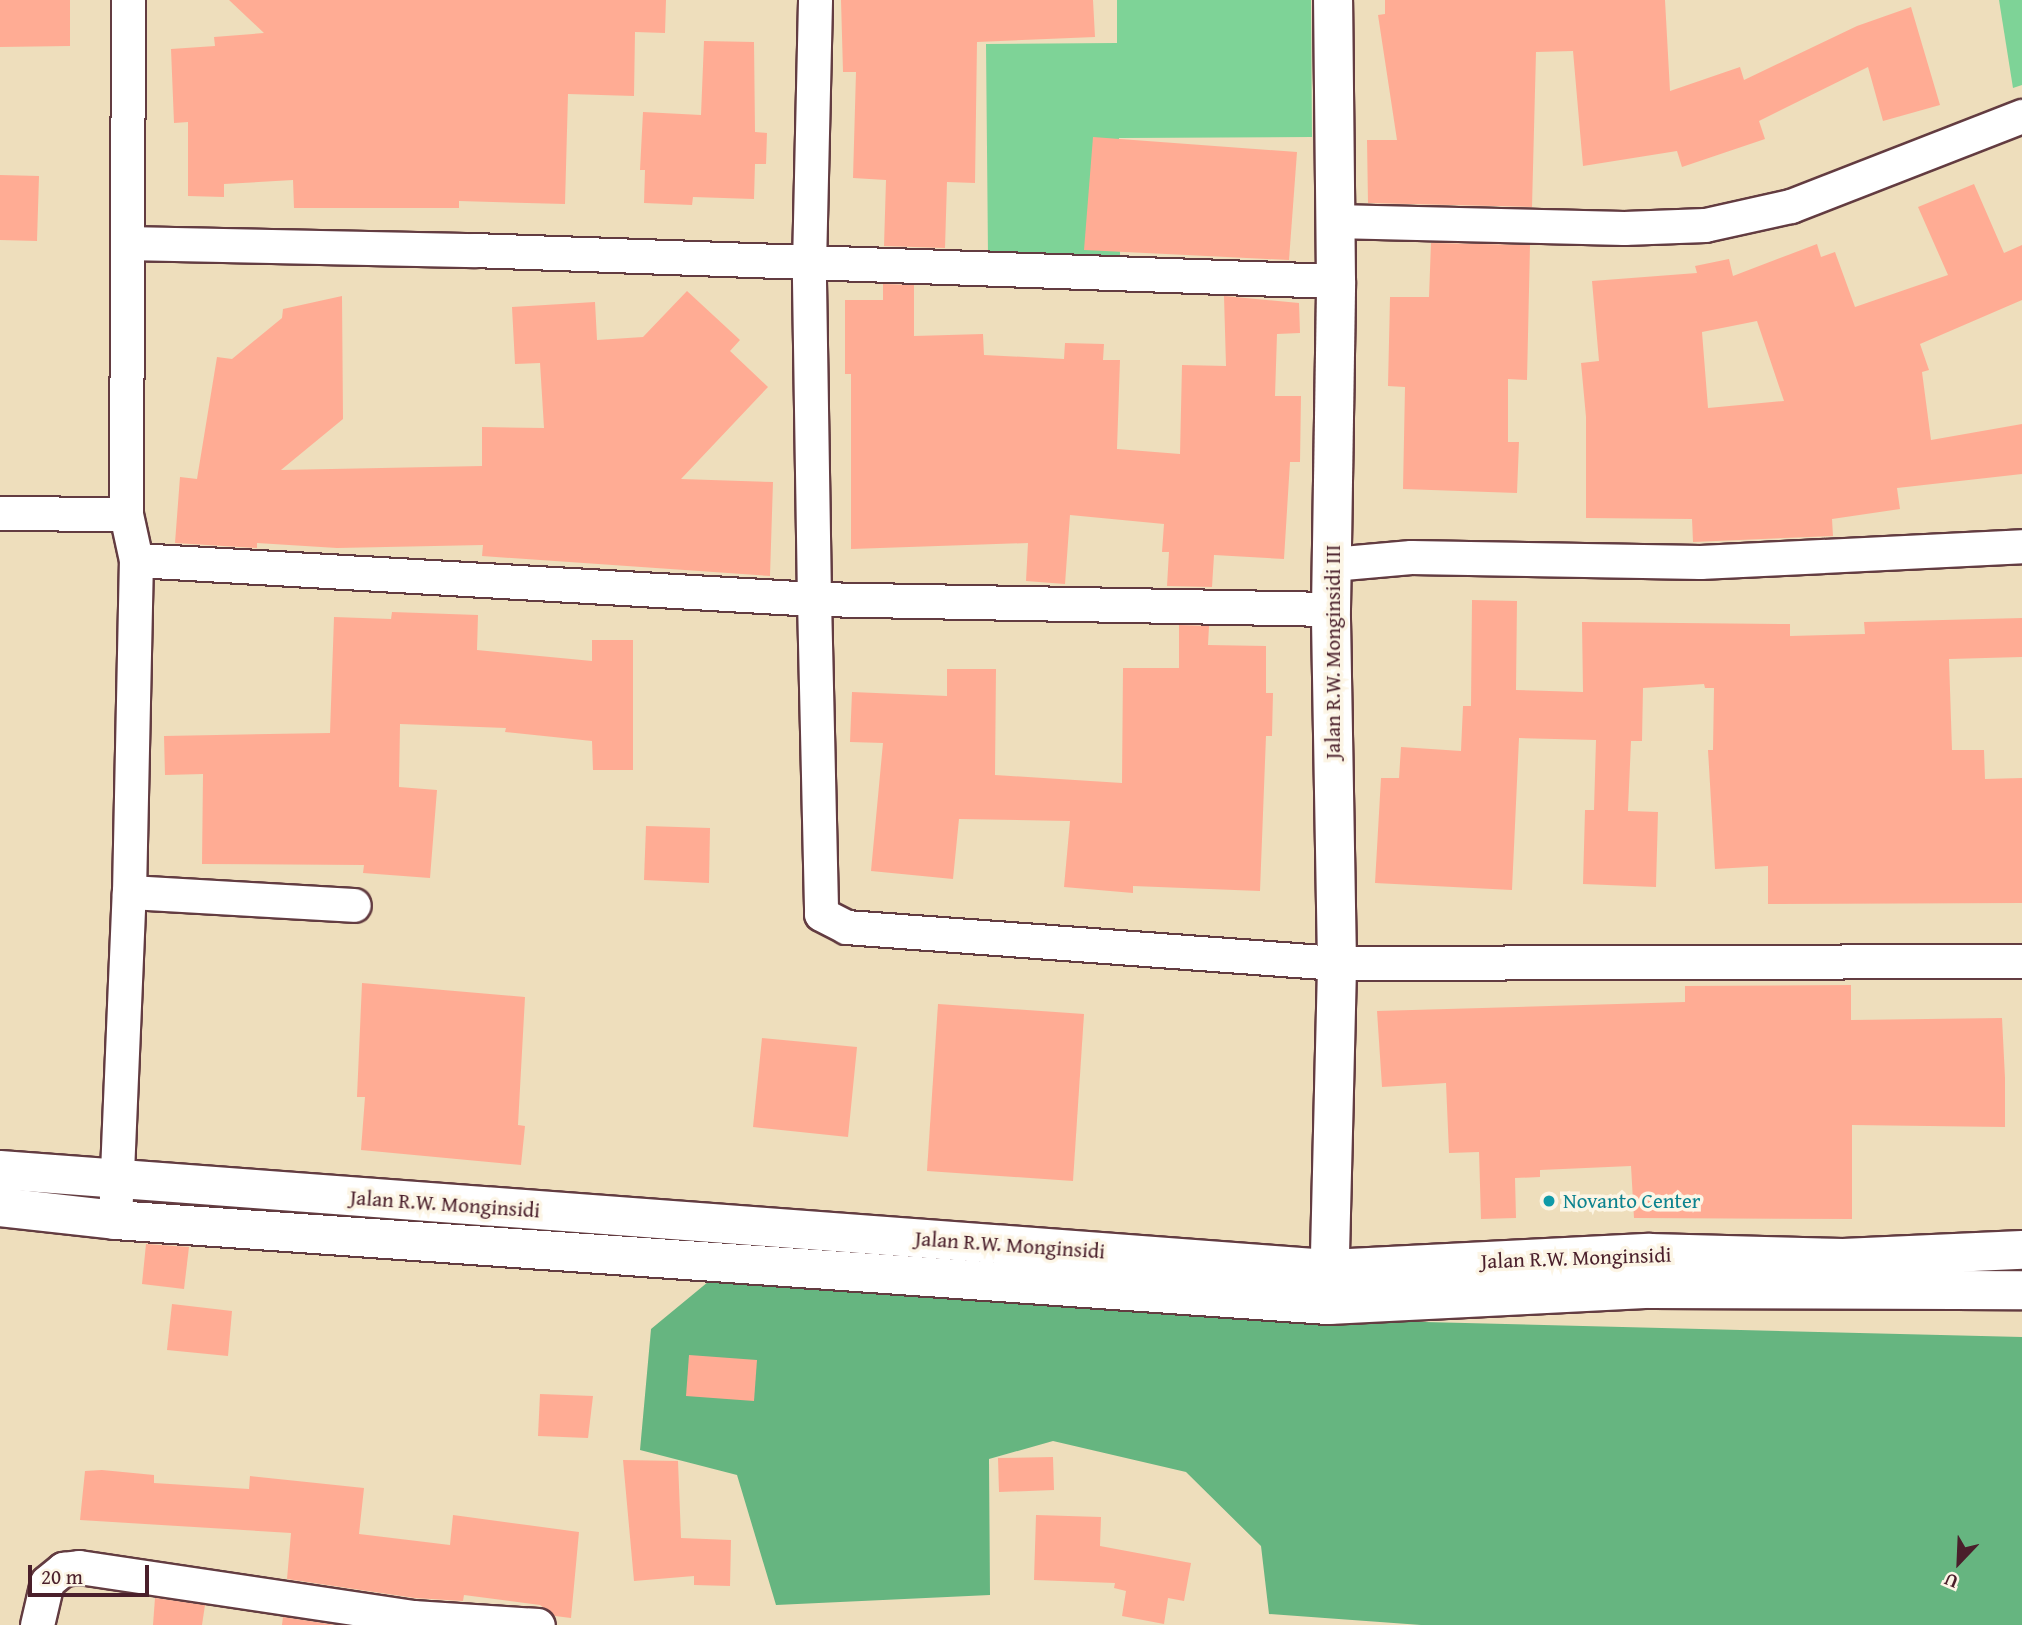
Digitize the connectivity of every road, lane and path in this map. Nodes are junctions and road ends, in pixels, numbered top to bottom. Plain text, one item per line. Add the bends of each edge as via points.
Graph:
1 (128, 0) edge
2 (815, 0) edge
3 (1333, 0) edge
4 (2022, 116) edge
5 (1334, 221) junction
6 (130, 243) junction
7 (809, 265) junction
8 (1336, 281) junction
9 (0, 513) edge
10 (127, 514) junction
11 (2022, 546) edge
12 (136, 560) junction
13 (1332, 564) junction
14 (814, 599) junction
15 (1331, 609) junction
16 (129, 892) junction
17 (354, 905) dead end
18 (2022, 961) edge
19 (1337, 963) junction
20 (0, 1170) edge
21 (116, 1182) junction
22 (0, 1207) edge
23 (115, 1220) junction
24 (706, 1240) junction
25 (2022, 1250) edge
26 (1843, 1275) junction
27 (1330, 1287) junction
28 (2022, 1290) edge
29 (37, 1625) edge
30 (538, 1625) edge

1 - 6 street
2 - 7 street
3 - 5 main road, Jalan R.W. Monginsidi III
4 - 5 street via 1791,206 1705,225 1624,228
5 - 8 main road, Jalan R.W. Monginsidi III
6 - 7 street via 473,250
6 - 10 street
7 - 8 street
7 - 14 street
8 - 13 main road, Jalan R.W. Monginsidi III
9 - 10 street
10 - 12 street
11 - 13 street via 1700,562 1411,557
12 - 14 street
12 - 16 street
13 - 15 main road, Jalan R.W. Monginsidi III
14 - 15 street
14 - 19 street via 819,905 827,919 846,927
15 - 19 main road, Jalan R.W. Monginsidi III
16 - 17 street
16 - 21 street
18 - 19 street
19 - 27 main road, Jalan R.W. Monginsidi III
20 - 21 main road, Jalan R.W. Monginsidi
21 - 23 street
21 - 24 main road, Jalan R.W. Monginsidi
22 - 23 main road, Jalan R.W. Monginsidi
23 - 24 main road, Jalan R.W. Monginsidi
24 - 27 main road, Jalan R.W. Monginsidi
25 - 26 main road, Jalan R.W. Monginsidi
26 - 27 main road, Jalan R.W. Monginsidi via 1650,1289
26 - 28 main road, Jalan R.W. Monginsidi
29 - 30 street via 47,1582 63,1569 79,1567 413,1617

